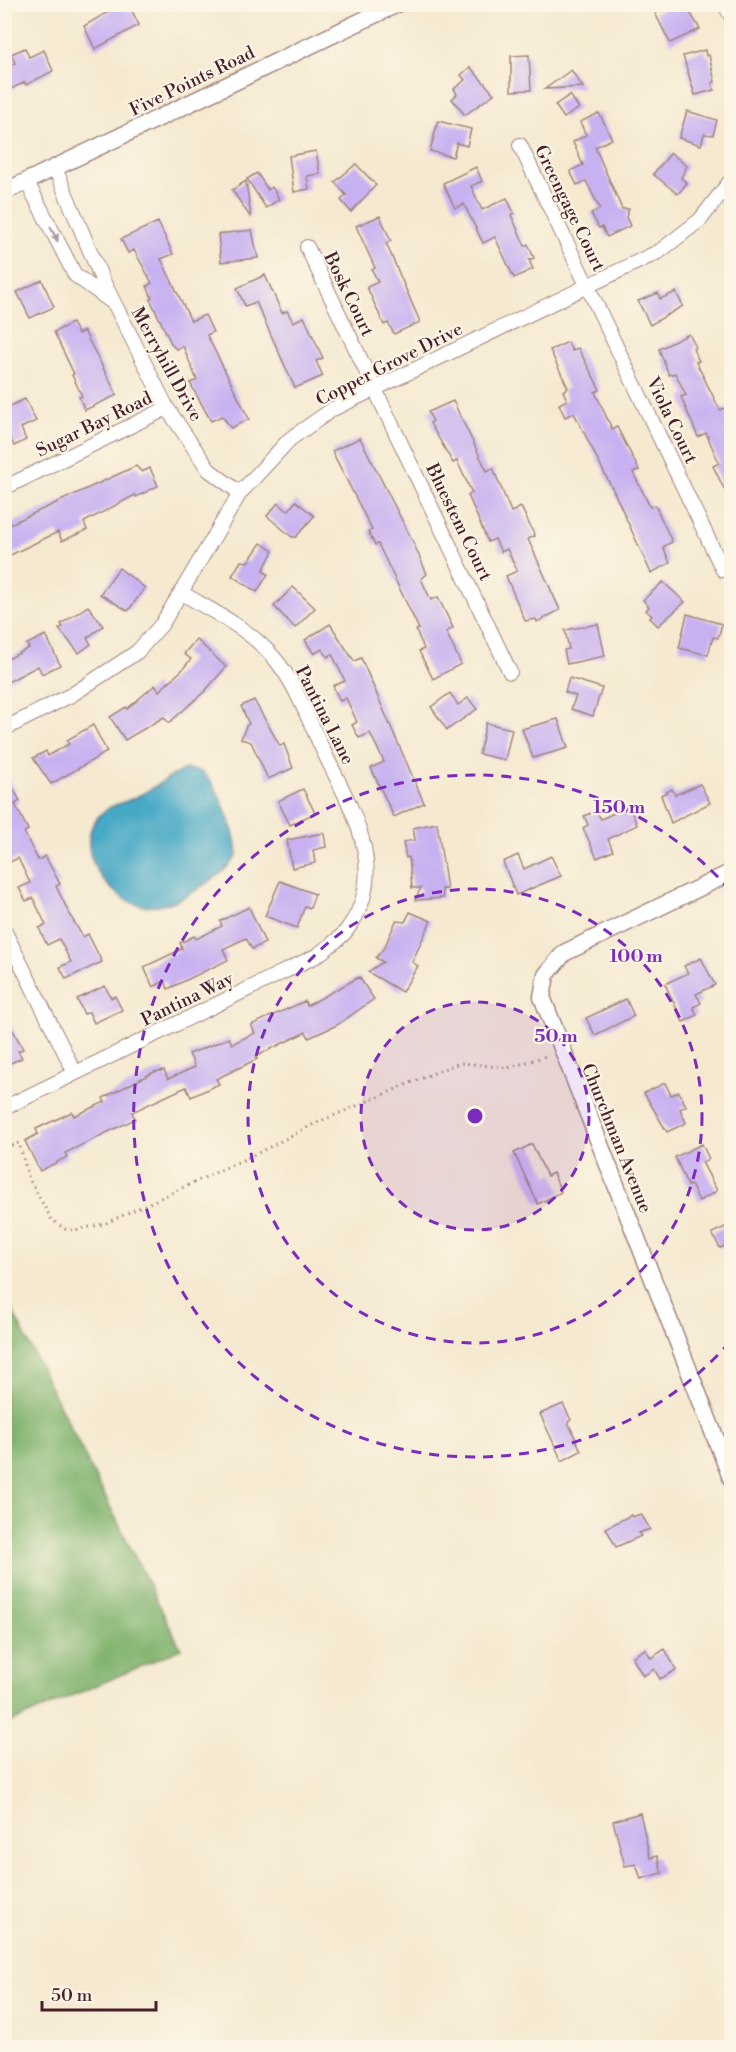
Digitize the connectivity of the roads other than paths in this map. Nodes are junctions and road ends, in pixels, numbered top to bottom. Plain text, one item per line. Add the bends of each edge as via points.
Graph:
1 (397, 4) edge
2 (725, 4) edge
3 (732, 18) edge
4 (520, 145) dead end
5 (55, 168) junction
6 (732, 179) edge
7 (27, 182) junction
8 (4, 192) edge
9 (307, 247) dead end
10 (587, 286) junction
11 (114, 304) junction
12 (374, 388) junction
13 (167, 408) junction
14 (4, 488) edge
15 (240, 493) junction
16 (723, 570) dead end
17 (182, 593) junction
18 (510, 672) dead end
19 (4, 729) edge
20 (732, 872) edge
21 (363, 897) joint
22 (4, 930) edge
23 (75, 1073) junction
24 (4, 1108) edge
25 (732, 1480) edge
26 (732, 1979) edge
27 (732, 1993) edge

1 - 5 street, Five Points Road
2 - 3 street
4 - 10 street, Greengage Court
5 - 7 street, Five Points Road
5 - 11 street, Merryhill Drive
6 - 10 street, Copper Grove Drive via 700,220 660,251
7 - 8 street, Five Points Road
7 -> 11 street, Merryhill Drive via 75,275
9 - 12 street, Bosk Court
10 - 12 street, Copper Grove Drive
10 - 16 street, Viola Court
11 - 13 street, Merryhill Drive
12 - 15 street, Copper Grove Drive via 333,409 290,439
12 - 18 street, Bluestem Court
13 - 14 street, Sugar Bay Road
13 - 15 street, Merryhill Drive via 209,470
15 - 17 street, Copper Grove Drive
17 - 19 street, Copper Grove Drive via 137,652 73,694
17 - 21 street, Pantina Lane via 248,632 276,660 292,686 360,827 368,861
20 - 25 street, Churchman Avenue via 558,957 546,975 542,997
21 - 23 street, Pantina Way via 346,930 318,955
22 - 23 street
23 - 24 street, Pantina Way
26 - 27 lane

